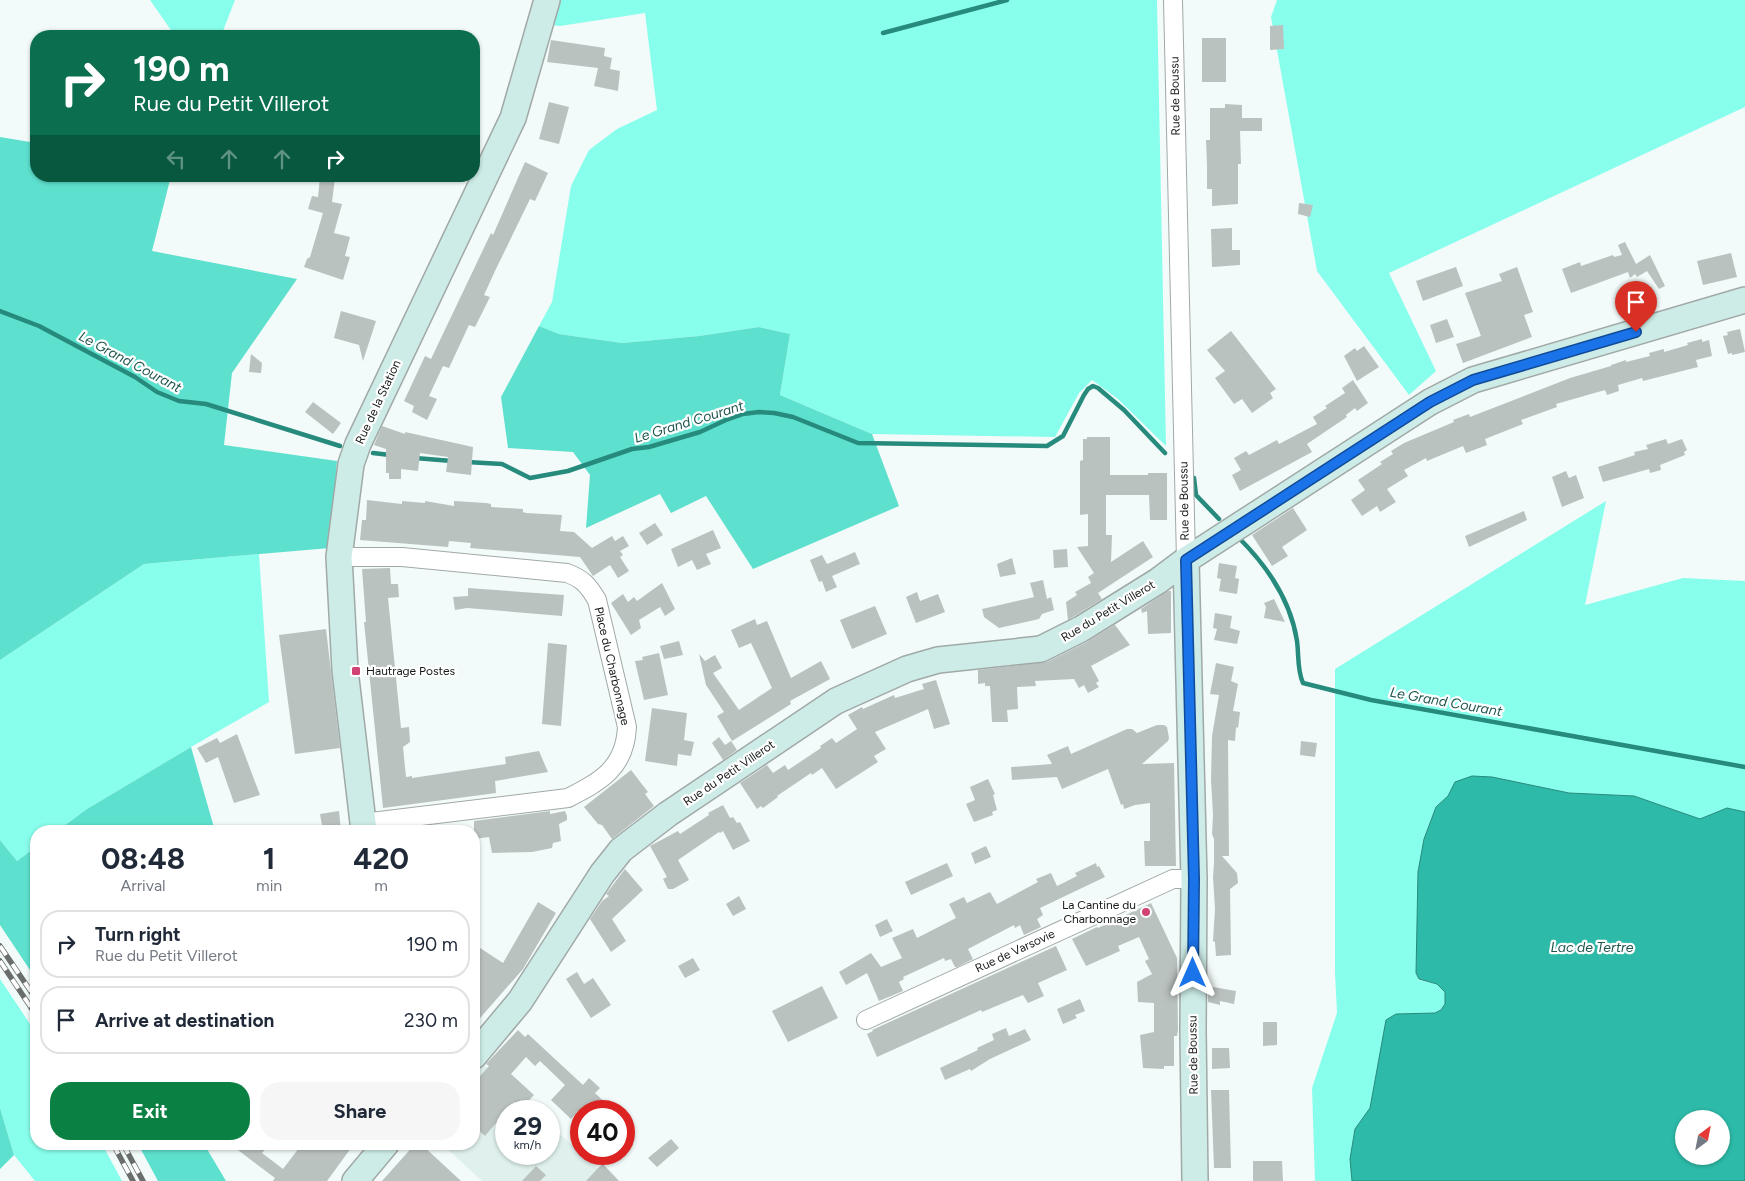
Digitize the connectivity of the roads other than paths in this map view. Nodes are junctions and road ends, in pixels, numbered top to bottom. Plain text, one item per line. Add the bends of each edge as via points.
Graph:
1 (547, 0) edge
2 (1173, 0) edge
3 (1745, 300) edge
4 (339, 557) junction
5 (1186, 560) junction
6 (364, 825) edge
7 (378, 825) edge
8 (1194, 879) junction
9 (866, 1020) dead end
10 (480, 1049) edge
11 (380, 1150) edge
12 (355, 1181) edge
13 (1195, 1181) edge

1 - 4 street, Rue de la Station via 513,118 358,444 351,464
2 - 5 street, Rue de Boussu
3 - 5 street, Rue du Petit Villerot via 1473,380 1430,402
4 - 6 street, Rue de la Station via 345,670
4 - 7 street, Place du Charbonnage via 402,557 567,573 579,577 597,600 627,727 626,741 613,770 568,798
5 - 8 street, Rue de Boussu
5 - 10 street, Rue du Petit Villerot via 1082,629 1041,649 938,660 907,669 836,701 668,814 621,850 520,1001
8 - 9 street, Rue de Varsovie via 1173,879
8 - 13 street, Rue de Boussu
11 - 12 street

